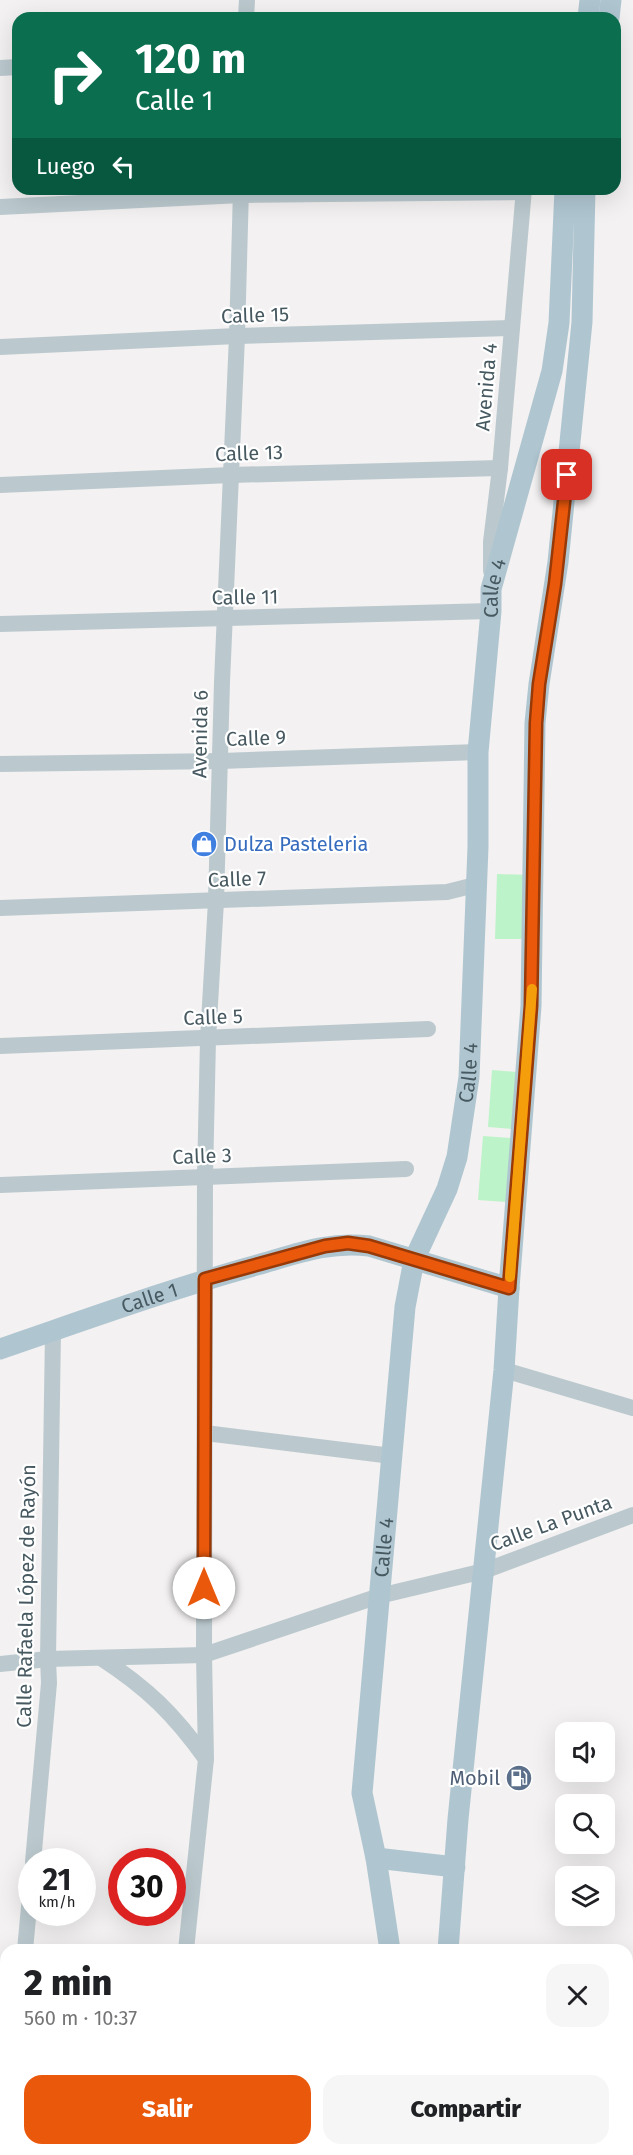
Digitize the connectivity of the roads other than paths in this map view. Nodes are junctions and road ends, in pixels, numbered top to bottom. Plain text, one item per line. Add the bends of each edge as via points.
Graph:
1 (193, 195) edge
2 (241, 195) edge
3 (524, 195) edge
4 (565, 195) edge
5 (585, 195) edge
6 (0, 207) edge
7 (512, 328) junction
8 (237, 336) junction
9 (0, 347) edge
10 (500, 468) junction
11 (231, 474) junction
12 (0, 485) edge
13 (491, 589) junction
14 (491, 611) junction
15 (225, 619) junction
16 (0, 624) edge
17 (478, 752) junction
18 (221, 761) junction
19 (0, 764) edge
20 (475, 885) junction
21 (216, 901) junction
22 (0, 908) edge
23 (428, 1029) dead end
24 (208, 1039) junction
25 (0, 1046) edge
26 (406, 1169) dead end
27 (205, 1177) junction
28 (0, 1185) edge
29 (414, 1260) junction
30 (205, 1279) junction
31 (509, 1288) junction
32 (53, 1331) junction
33 (0, 1349) edge
34 (504, 1370) junction
35 (633, 1408) edge
36 (205, 1433) junction
37 (392, 1456) junction
38 (633, 1515) edge
39 (483, 1571) junction
40 (379, 1596) junction
41 (204, 1655) junction
42 (101, 1658) junction
43 (48, 1659) junction
44 (0, 1664) edge
45 (206, 1759) junction
46 (34, 1848) edge
47 (376, 1858) junction
48 (454, 1867) junction
49 (27, 1926) edge
50 (26, 1944) edge
51 (187, 1944) edge
52 (389, 1944) edge
53 (448, 1944) edge

1 - 6 street
2 - 8 street, Avenida 6
3 - 7 street, Avenida 4
4 - 13 main road, Calle 4 via 559,323 552,371
5 - 31 main road via 582,322 558,562 536,723 531,1006
7 - 8 street, Calle 15
7 - 10 street, Avenida 4
8 - 9 street, Calle 15
8 - 11 street, Avenida 6
10 - 11 street, Calle 13
10 - 13 street, Avenida 4 via 491,542
11 - 12 street, Calle 13
11 - 15 street, Avenida 6
13 - 14 main road, Calle 4
14 - 15 street, Calle 11
14 - 17 main road, Calle 4
15 - 16 street, Calle 11
15 - 18 street, Avenida 6
17 - 18 street, Calle 9
17 - 20 main road, Calle 4
18 - 19 street, Calle 9
18 - 21 street, Avenida 6
20 - 21 street, Calle 7 via 447,892
20 - 29 main road, Calle 4 via 469,1077 462,1128 447,1189
21 - 22 street, Calle 7
21 - 24 street, Avenida 6
23 - 24 street, Calle 5
24 - 25 street, Calle 5
24 - 27 street, Avenida 6
26 - 27 street, Calle 3
27 - 28 street, Calle 3
27 - 30 street, Avenida 6
29 - 30 main road, Calle 1 via 348,1243
29 - 31 main road, Calle 1
29 - 37 main road, Calle 4 via 405,1307
30 - 32 main road, Calle 1
30 - 36 street, Avenida 6
31 - 34 main road
32 - 33 main road, Calle 1
32 - 43 street, Calle Rafaela López de Rayón
34 - 35 street
34 - 39 main road
36 - 37 street
36 - 41 street, Avenida 6
37 - 40 main road, Calle 4
38 - 39 street, Calle La Punta
39 - 40 street, Calle La Punta
39 - 48 main road
40 - 41 street, Calle La Punta
40 - 47 main road, Calle 4 via 362,1793
41 - 42 street, Calle La Punta
41 - 45 street, Avenida 6
42 - 43 street, Calle La Punta
42 - 45 street via 160,1702
43 - 44 street, Calle La Punta
43 - 46 street, Calle Rafaela López de Rayón
45 - 51 street, Avenida 6
47 - 48 main road
47 - 52 main road, Calle 4
48 - 53 main road
49 - 50 street

